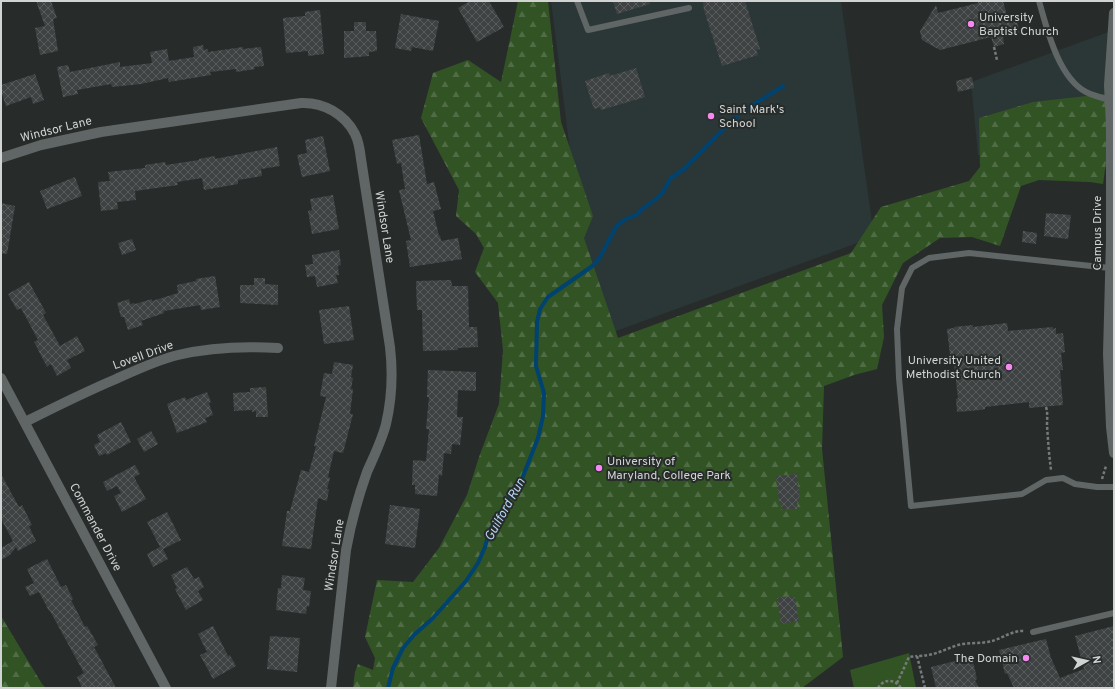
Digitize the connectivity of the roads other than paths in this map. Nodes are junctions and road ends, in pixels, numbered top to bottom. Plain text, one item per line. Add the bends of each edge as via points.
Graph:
1 (577, 1) edge
2 (1039, 1) edge
3 (689, 8) dead end
4 (1114, 13) edge
5 (1110, 100) junction
6 (1, 158) edge
7 (1110, 268) junction
8 (278, 348) dead end
9 (1, 378) edge
10 (26, 422) junction
11 (1114, 453) edge
12 (1114, 487) edge
13 (1114, 613) edge
14 (1033, 632) road end
15 (166, 688) edge
16 (331, 688) edge

1 - 3 lane via 588,30
2 - 5 lane via 1051,43 1065,70 1077,86 1086,92
4 - 5 street, Campus Drive
5 - 7 street, Campus Drive
6 - 16 street, Windsor Lane via 41,145 101,132 301,103 323,106 335,112 351,126 358,140 361,159 390,347 392,391 386,425 362,487 348,538
7 - 11 street, Campus Drive via 1108,354
7 - 12 lane via 970,253 929,258 912,268 902,288 897,329 911,506 1022,494 1046,480 1063,478 1075,484
8 - 10 street, Lovell Drive via 233,347 177,355 133,371
9 - 10 street, Commander Drive
10 - 15 street, Commander Drive
13 - 14 lane

